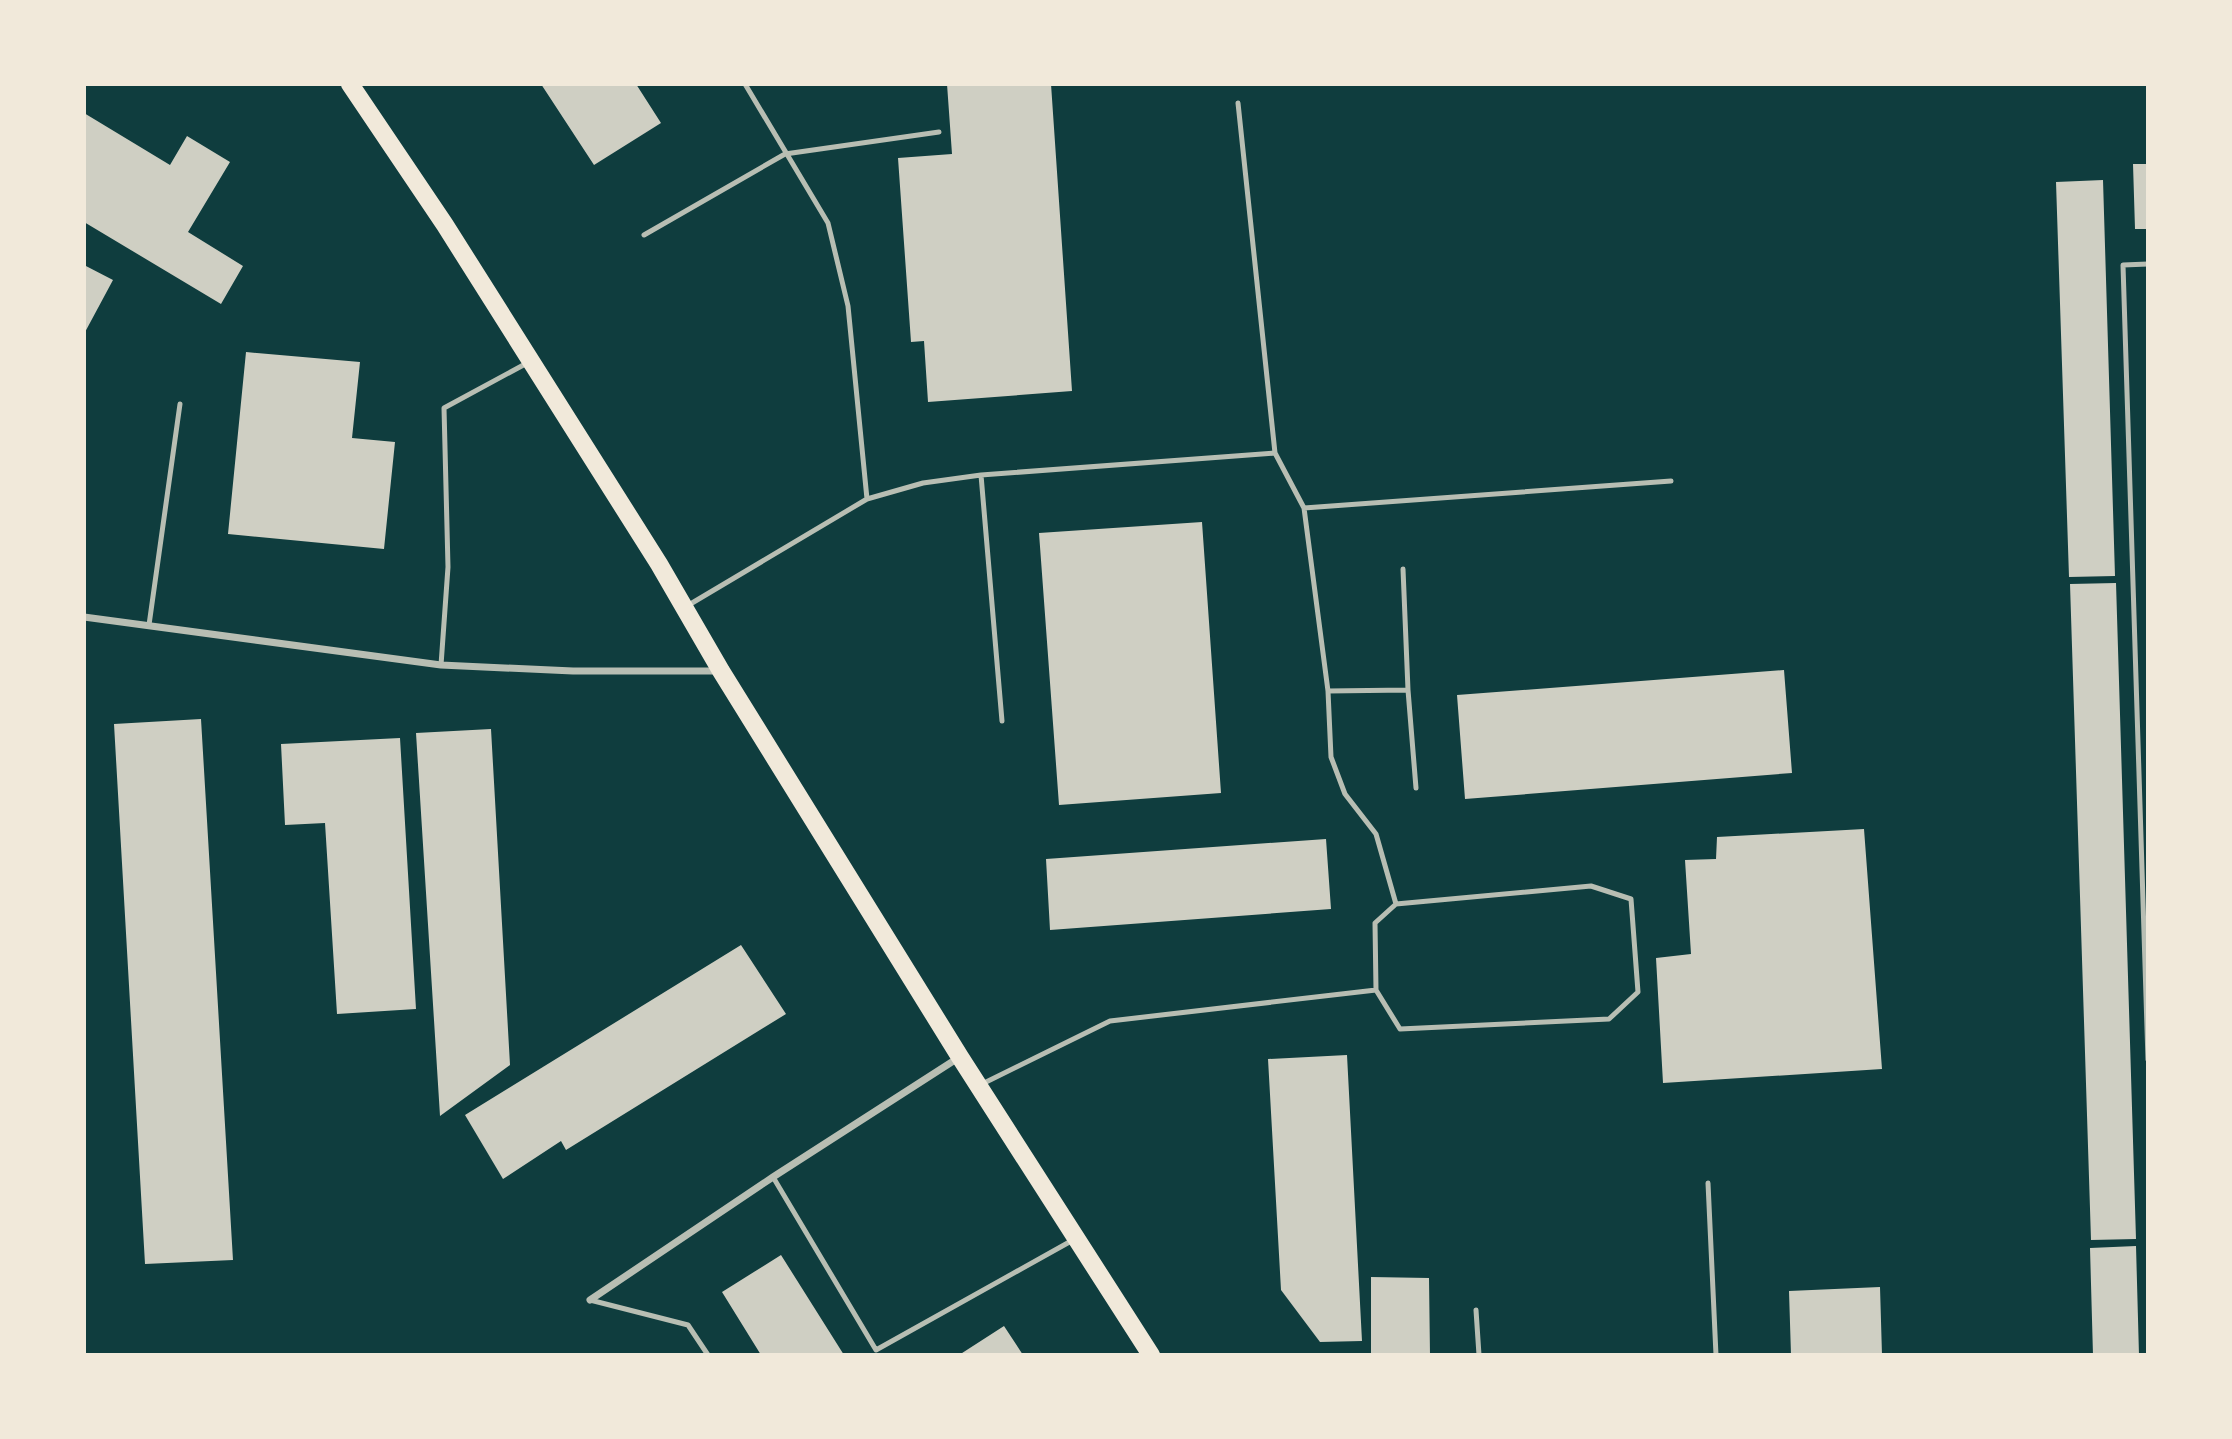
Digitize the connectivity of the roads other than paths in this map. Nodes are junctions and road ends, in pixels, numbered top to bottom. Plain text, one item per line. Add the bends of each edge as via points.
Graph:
1 (350, 84) edge
2 (745, 84) edge
3 (1238, 103) dead end
4 (939, 132) dead end
5 (785, 154) junction
6 (644, 235) dead end
7 (2148, 264) edge
8 (529, 361) junction
9 (180, 404) dead end
10 (1275, 453) junction
11 (981, 475) junction
12 (1671, 481) dead end
13 (867, 499) junction
14 (1304, 508) junction
15 (1403, 569) dead end
16 (684, 607) junction
17 (84, 617) edge
18 (149, 625) junction
19 (441, 665) junction
20 (721, 671) junction
21 (1408, 690) junction
22 (1328, 691) junction
23 (1002, 721) dead end
24 (1416, 788) dead end
25 (1396, 904) junction
26 (1376, 990) junction
27 (960, 1057) junction
28 (2148, 1060) edge
29 (979, 1086) junction
30 (773, 1177) junction
31 (1708, 1183) dead end
32 (1076, 1238) junction
33 (590, 1300) joint
34 (1476, 1310) dead end
35 (708, 1355) edge
36 (1151, 1355) edge
37 (1479, 1355) edge
38 (1716, 1355) edge

1 - 8 main road
2 - 5 lane
3 - 10 lane
4 - 5 lane
5 - 6 lane
5 - 13 lane via 828,223 848,306
7 - 28 lane via 2123,265
8 - 16 main road
8 - 19 lane via 444,408 448,568
9 - 18 lane
10 - 11 lane
10 - 14 lane
11 - 13 lane via 923,483
11 - 23 lane
12 - 14 lane
13 - 16 lane
14 - 22 lane
15 - 21 lane
16 - 20 main road
17 - 18 street
18 - 19 street
19 - 20 street
20 - 27 main road
21 - 22 lane
21 - 24 lane
22 - 25 lane via 1331,757 1345,794 1376,834
25 - 26 lane via 1375,923
25 - 26 lane via 1591,886 1631,899 1638,992 1609,1019 1400,1029
26 - 29 lane via 1110,1021
27 - 29 main road
27 - 30 street
29 - 32 main road
30 - 32 lane via 876,1350
30 - 33 street
31 - 38 lane
32 - 36 main road
33 - 35 lane via 688,1325
34 - 37 lane

